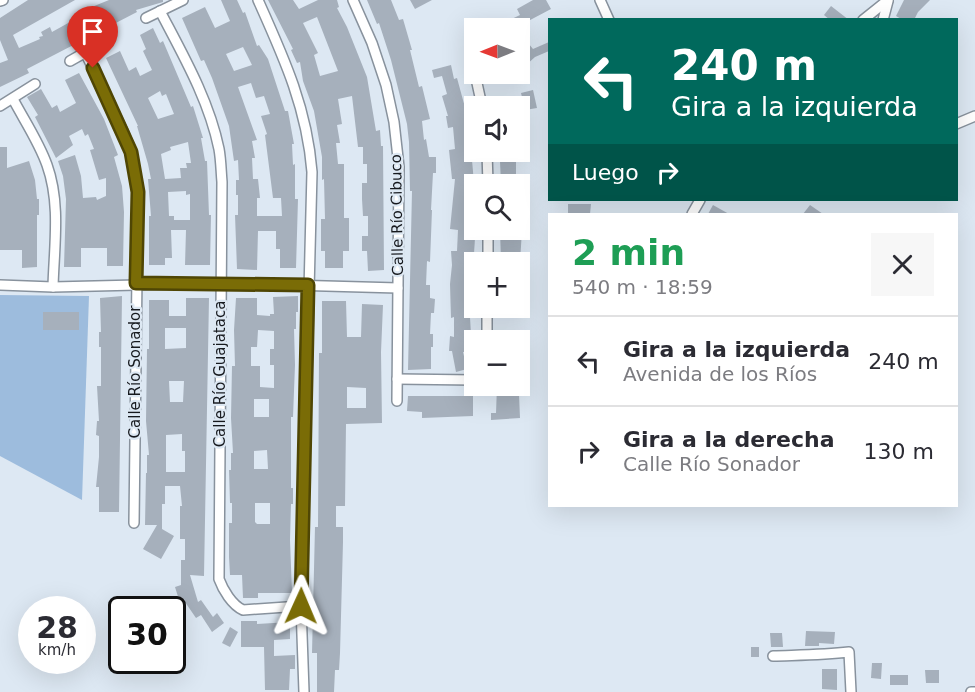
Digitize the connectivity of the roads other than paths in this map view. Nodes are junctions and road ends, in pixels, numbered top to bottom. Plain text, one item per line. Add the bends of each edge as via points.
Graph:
1 (183, 0) edge
2 (258, 0) edge
3 (354, 0) edge
4 (600, 0) edge
5 (888, 1) edge
6 (160, 11) junction
7 (146, 18) dead end
8 (608, 18) edge
9 (866, 18) edge
10 (884, 18) edge
11 (109, 39) dead end
12 (85, 52) junction
13 (70, 61) dead end
14 (35, 84) dead end
15 (13, 99) junction
16 (0, 106) edge
17 (975, 116) edge
18 (958, 123) edge
19 (136, 283) junction
20 (221, 283) junction
21 (0, 285) edge
22 (308, 285) junction
23 (53, 286) junction
24 (398, 288) junction
25 (397, 379) junction
26 (464, 380) edge
27 (397, 401) dead end
28 (134, 523) dead end
29 (301, 606) junction
30 (774, 656) dead end
31 (304, 692) edge
32 (851, 692) edge

1 - 6 street
2 - 22 street via 286,60 310,146
3 - 24 street, Calle Río Cibuco via 386,85 394,122 399,167
4 - 8 street
5 - 9 street
5 - 10 street
6 - 7 street
6 - 20 street, Calle Río Guajataca via 193,74 219,149
11 - 12 street
12 - 13 street
12 - 19 street, Calle Río Sonador via 131,152 138,192
14 - 15 street
15 - 16 street
15 - 23 street via 46,164 54,190
17 - 18 street
19 - 20 street
19 - 23 street
19 - 28 street, Calle Río Sonador
20 - 22 street
20 - 29 street, Calle Río Guajataca via 219,579 237,607 243,609
21 - 23 street
22 - 24 street
22 - 29 street
24 - 25 street, Calle Río Cibuco
25 - 26 street
25 - 27 street, Calle Río Cibuco
29 - 31 street
30 - 32 street via 849,652

